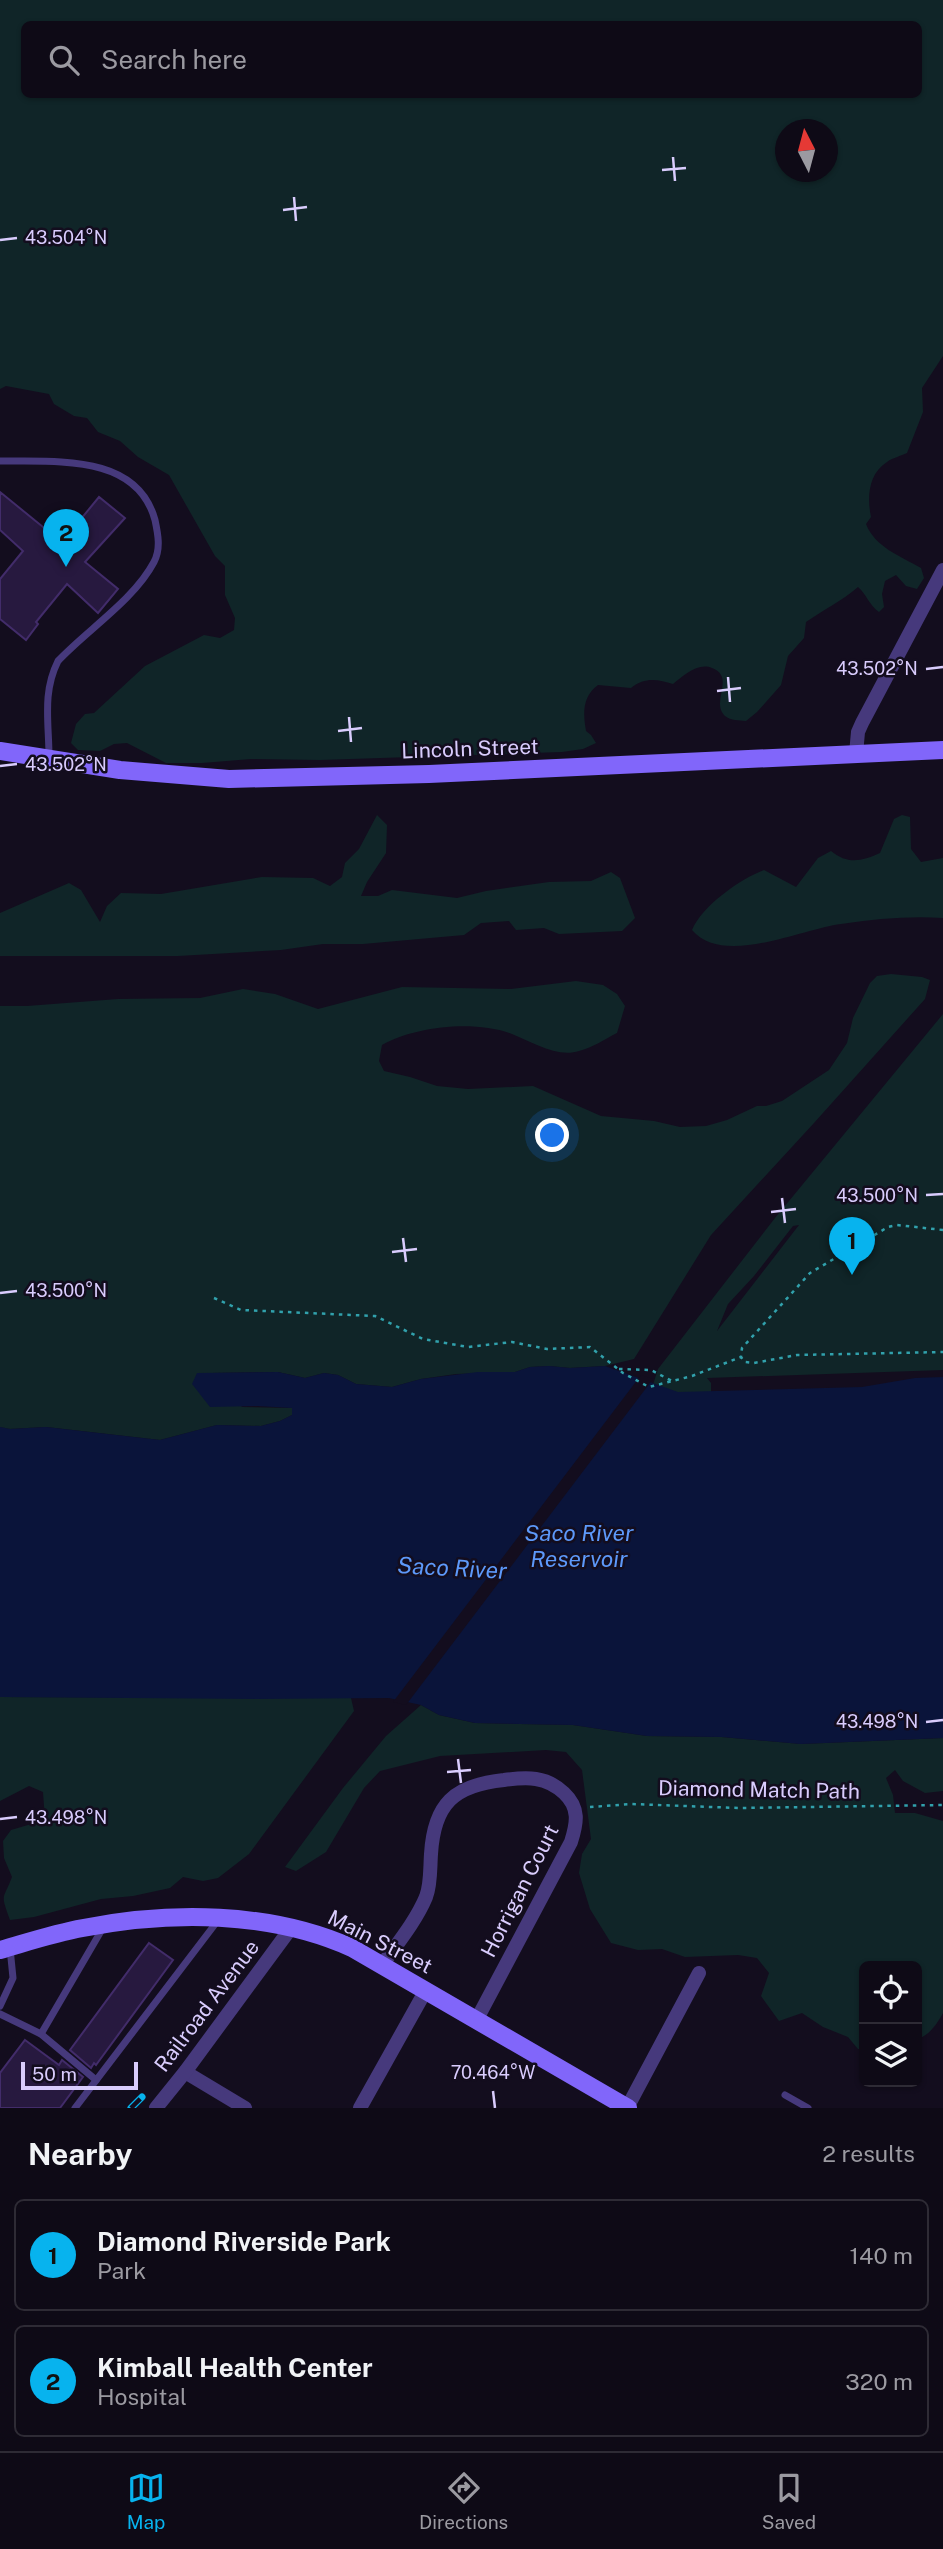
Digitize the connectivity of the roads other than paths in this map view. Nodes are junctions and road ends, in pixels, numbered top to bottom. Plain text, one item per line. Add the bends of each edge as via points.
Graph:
1 (0, 461) edge
2 (943, 570) edge
3 (943, 750) edge
4 (0, 751) edge
5 (856, 754) junction
6 (48, 760) junction
7 (219, 1919) junction
8 (105, 1925) junction
9 (291, 1928) junction
10 (5, 1949) edge
11 (382, 1965) junction
12 (699, 1973) dead end
13 (426, 1990) junction
14 (0, 2006) edge
15 (0, 2014) edge
16 (477, 2020) junction
17 (41, 2035) junction
18 (185, 2073) junction
19 (96, 2080) junction
20 (785, 2095) dead end
21 (75, 2108) edge
22 (156, 2108) edge
23 (246, 2108) edge
24 (360, 2108) edge
25 (627, 2108) edge
26 (808, 2108) edge

1 - 6 lane via 63,463 114,471 140,488 157,529 158,553 149,570 67,651 51,674 46,704
2 - 5 street via 862,723
3 - 5 street, Lincoln Street
4 - 6 street, Lincoln Street
5 - 6 street, Lincoln Street via 301,778 192,777
7 - 8 street, Main Street
7 - 9 street, Main Street
7 - 19 lane
8 - 10 street, Main Street
8 - 17 lane
9 - 11 street, Main Street via 331,1939
9 - 18 street, Railroad Avenue
10 - 14 lane via 13,1978
11 - 13 street, Main Street
11 - 16 street, Horrigan Court via 426,1897 435,1828 450,1798 480,1783 535,1777 553,1784 575,1807 576,1826
12 - 25 street
13 - 16 street, Main Street
13 - 24 street
15 - 17 lane
16 - 25 street, Main Street
17 - 19 lane
18 - 22 street, Railroad Avenue
18 - 23 street
19 - 21 lane
20 - 26 lane

